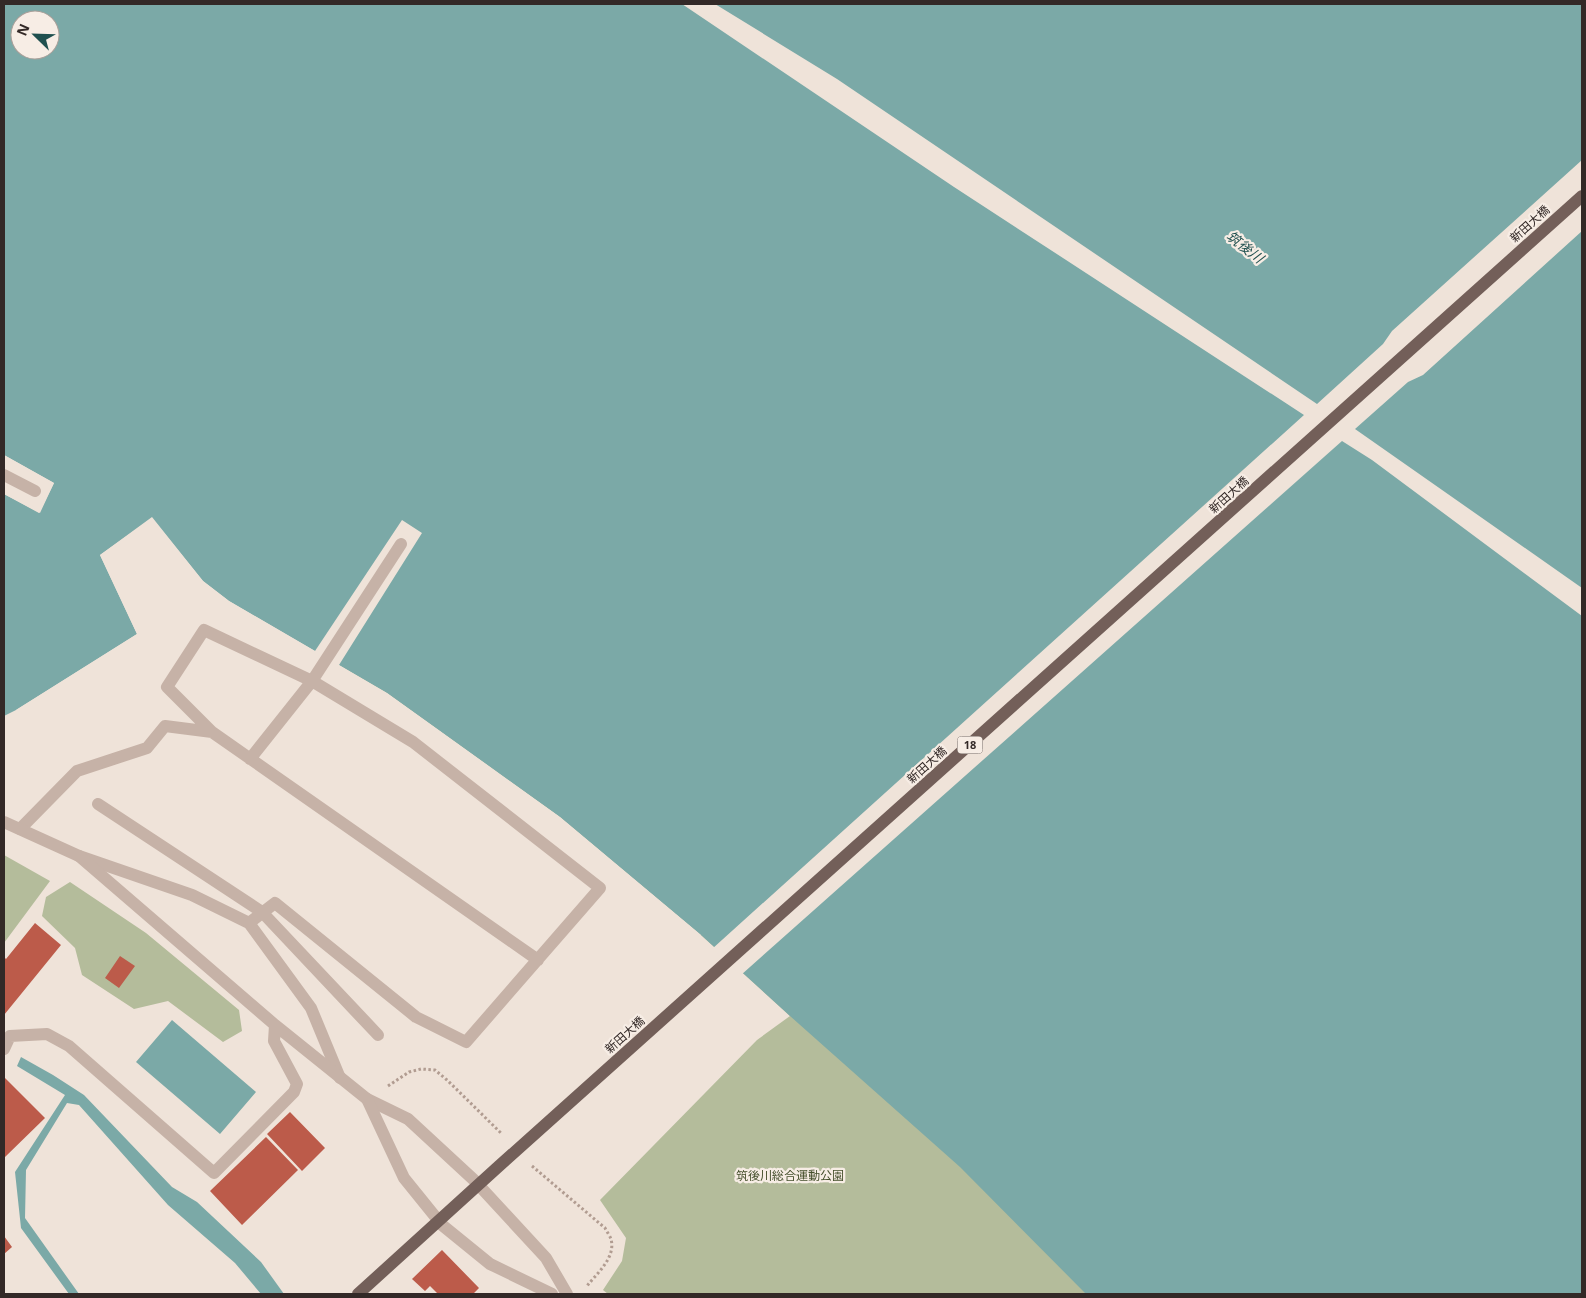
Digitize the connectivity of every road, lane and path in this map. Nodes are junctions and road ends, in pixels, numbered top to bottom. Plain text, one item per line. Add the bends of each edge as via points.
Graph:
1 (1582, 196) edge
2 (4, 475) edge
3 (35, 491) dead end
4 (401, 544) dead end
5 (312, 681) junction
6 (212, 732) junction
7 (250, 759) junction
8 (98, 804) dead end
9 (4, 822) edge
10 (20, 829) junction
11 (80, 856) junction
12 (262, 912) junction
13 (249, 923) junction
14 (538, 960) junction
15 (276, 1025) junction
16 (7, 1034) edge
17 (378, 1035) dead end
18 (4, 1049) edge
19 (340, 1078) junction
20 (366, 1099) junction
21 (508, 1139) dead end
22 (526, 1160) dead end
23 (586, 1287) dead end
24 (358, 1294) edge
25 (552, 1294) edge
26 (566, 1294) edge

1 - 24 main road, 新田大橋 / 18, bridge
2 - 3 street
4 - 5 street
5 - 6 street via 204,630 167,687
5 - 7 street
5 - 14 street via 413,742 600,888
6 - 7 street
6 - 10 street via 165,726 146,748 76,771
7 - 14 street
8 - 12 street
9 - 10 street
10 - 11 street
11 - 13 street via 192,895
11 - 15 street
12 - 13 street
12 - 14 street via 275,903 416,1017 466,1042
12 - 17 street
13 - 19 street via 311,1008
15 - 16 street via 274,1041 297,1084 294,1092 214,1173 69,1046 47,1034
15 - 19 street
16 - 18 street
19 - 20 street
20 - 21 path via 409,1072 421,1068 435,1070
20 - 25 street via 404,1178 442,1225 490,1264
20 - 26 street via 408,1119 474,1180 546,1258
22 - 23 path via 605,1228 611,1239 612,1252

